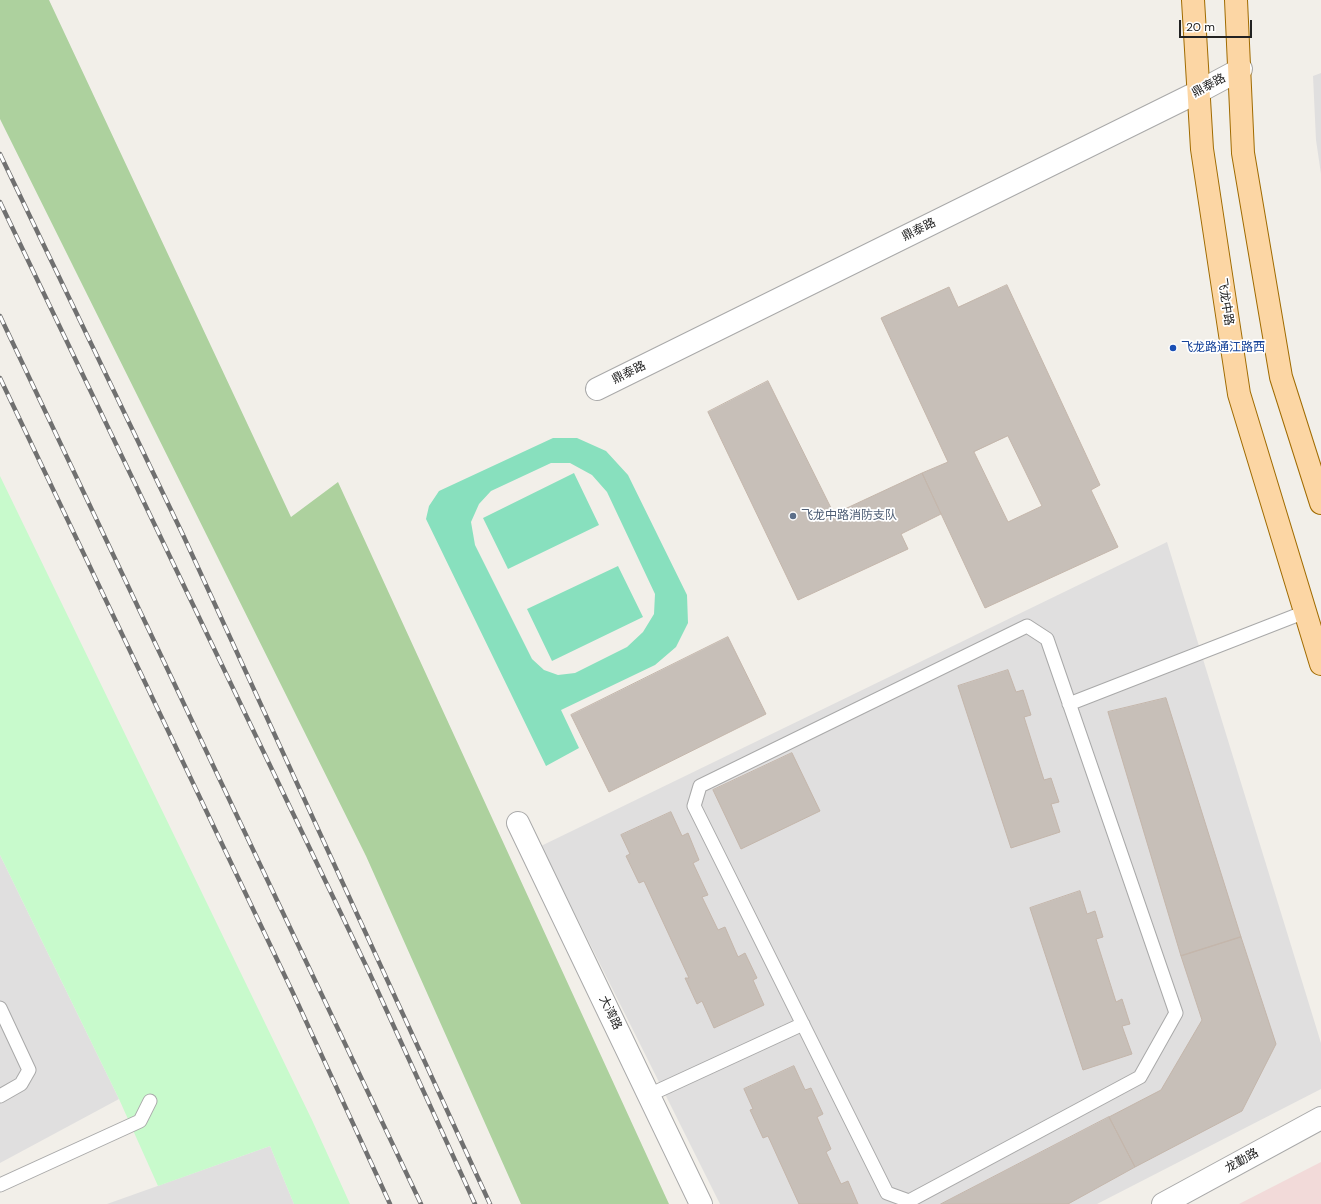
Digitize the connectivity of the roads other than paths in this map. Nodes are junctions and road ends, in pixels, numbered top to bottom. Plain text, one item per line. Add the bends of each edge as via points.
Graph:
1 (1193, 0) edge
2 (1236, 0) edge
3 (1240, 69) junction
4 (1198, 92) junction
5 (597, 389) dead end
6 (1321, 503) edge
7 (1305, 612) junction
8 (1321, 664) edge
9 (1069, 704) junction
10 (518, 823) dead end
11 (0, 1008) edge
12 (803, 1024) junction
13 (649, 1095) junction
14 (0, 1096) edge
15 (150, 1101) dead end
16 (1321, 1118) edge
17 (0, 1185) edge
18 (701, 1204) edge
19 (1164, 1204) edge

1 - 4 main road, 飞龙中路
2 - 3 main road
3 - 4 street, 鼎泰路
3 - 6 main road via 1243,153 1280,377
4 - 5 street, 鼎泰路
4 - 7 main road, 飞龙中路 via 1202,150 1239,394
7 - 8 main road, 飞龙中路
7 - 9 lane
9 - 12 lane via 1047,639 1027,626 700,786 694,806
9 - 12 lane via 1176,1013 1140,1077 909,1201 887,1193
10 - 13 street, 大湾路
11 - 14 lane via 30,1070 21,1084
12 - 13 lane
13 - 18 street, 大湾路
15 - 17 lane via 140,1121
16 - 19 street, 龙勤路

